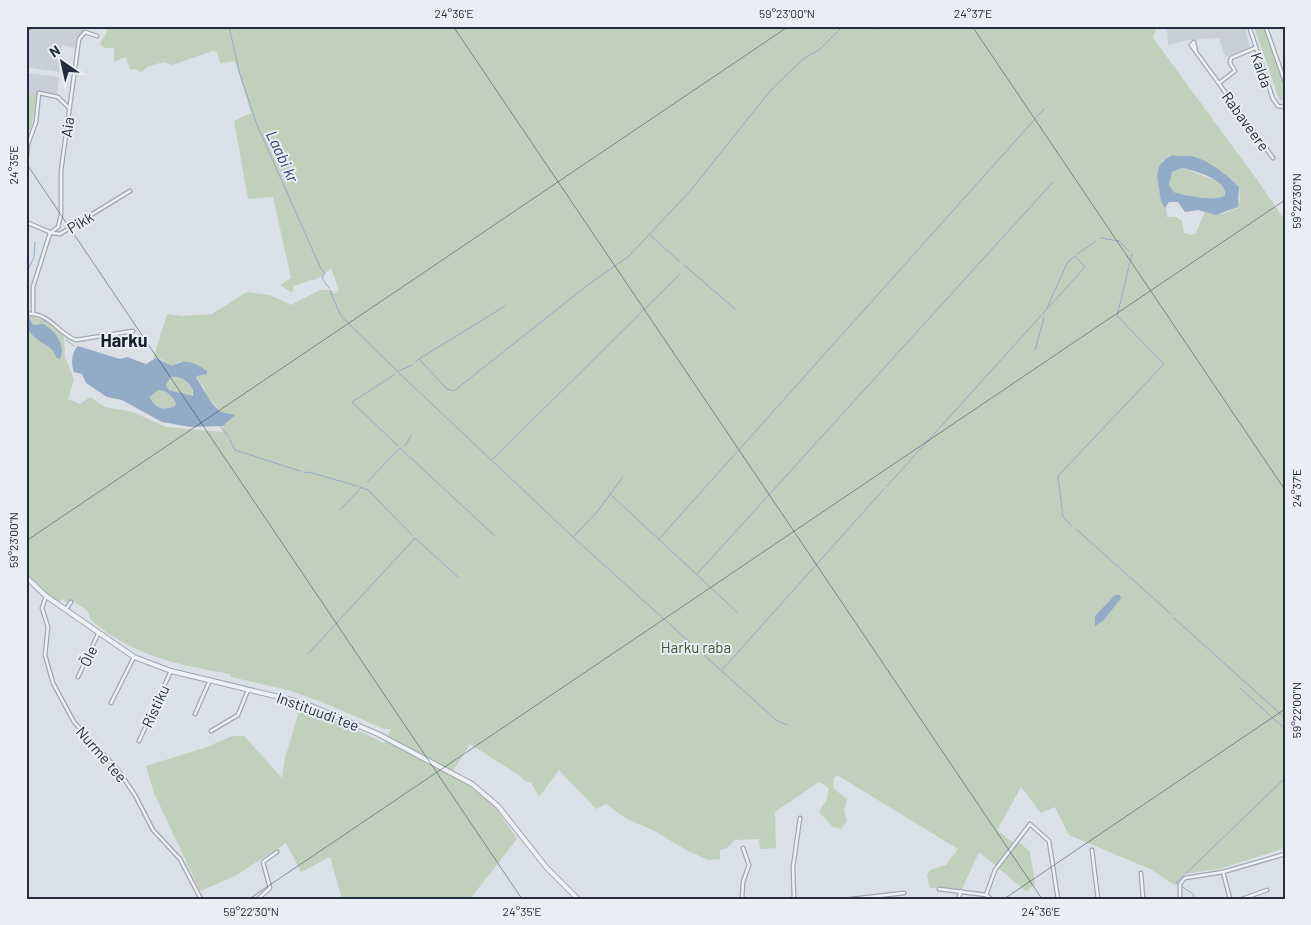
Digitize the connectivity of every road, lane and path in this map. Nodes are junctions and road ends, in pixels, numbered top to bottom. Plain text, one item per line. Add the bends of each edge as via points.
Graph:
1 (1248, 26) edge
2 (1266, 28) dead end
3 (97, 36) dead end
4 (1255, 48) junction
5 (1196, 52) dead end
6 (1285, 82) edge
7 (1219, 83) junction
8 (1285, 107) edge
9 (69, 109) junction
10 (1272, 158) dead end
11 (26, 162) edge
12 (130, 191) dead end
13 (26, 222) edge
14 (50, 233) junction
15 (26, 314) edge
16 (33, 314) junction
17 (133, 332) dead end
18 (26, 577) edge
19 (46, 596) junction
20 (71, 602) dead end
21 (65, 610) junction
22 (98, 634) junction
23 (134, 657) junction
24 (171, 671) junction
25 (78, 677) dead end
26 (210, 680) junction
27 (248, 688) junction
28 (111, 703) dead end
29 (195, 714) dead end
30 (211, 731) dead end
31 (139, 740) dead end
32 (800, 818) dead end
33 (743, 848) dead end
34 (1092, 850) dead end
35 (277, 852) dead end
36 (1285, 854) edge
37 (1224, 872) junction
38 (1141, 873) dead end
39 (939, 889) dead end
40 (1267, 890) dead end
41 (961, 891) junction
42 (904, 893) dead end
43 (986, 896) junction
44 (202, 899) edge
45 (258, 899) edge
46 (578, 899) edge
47 (742, 899) edge
48 (794, 899) edge
49 (851, 899) edge
50 (958, 899) edge
51 (991, 899) edge
52 (1058, 899) edge
53 (1098, 899) edge
54 (1143, 899) edge
55 (1180, 899) edge
56 (1230, 899) edge
57 (1242, 899) edge

1 - 4 street, Kalda
2 - 6 street
3 - 9 street, Aia via 85,32 79,39
4 - 7 street, Rabaveere via 1231,58 1234,72
4 - 8 street, Kalda via 1273,99 1278,106
5 - 7 street, Rabaveere
7 - 10 street, Rabaveere
9 - 11 street via 58,96 39,93
9 - 14 street, Aia via 61,171 61,215 58,227
12 - 14 street, Pikk via 60,234
13 - 14 street, Pikk
14 - 16 street, Aia via 33,287
15 - 16 street
16 - 17 street via 45,316 68,337 76,340
18 - 19 street, Instituudi tee
19 - 21 street, Instituudi tee
19 - 44 street, Nurme tee via 42,608 48,627 45,656 53,684 74,722 118,770 153,830 180,859
20 - 21 street
21 - 22 street, Instituudi tee
22 - 23 street, Instituudi tee
22 - 25 street, Õle
23 - 24 street, Instituudi tee
23 - 28 street
24 - 26 street, Instituudi tee
24 - 31 street, Ristiku
26 - 27 street, Instituudi tee
26 - 29 street
27 - 30 street via 238,714
27 - 46 street, Instituudi tee via 339,717 472,784 494,801 546,867
32 - 48 street via 793,867
33 - 47 street via 749,865
34 - 53 street
35 - 45 street via 264,862 270,888
36 - 37 street
37 - 55 street via 1187,876 1180,885
37 - 56 street
38 - 54 street
39 - 41 street
40 - 57 street
41 - 43 street
41 - 50 street
42 - 49 street
43 - 51 street
43 - 52 street via 995,870 1030,824 1049,841

